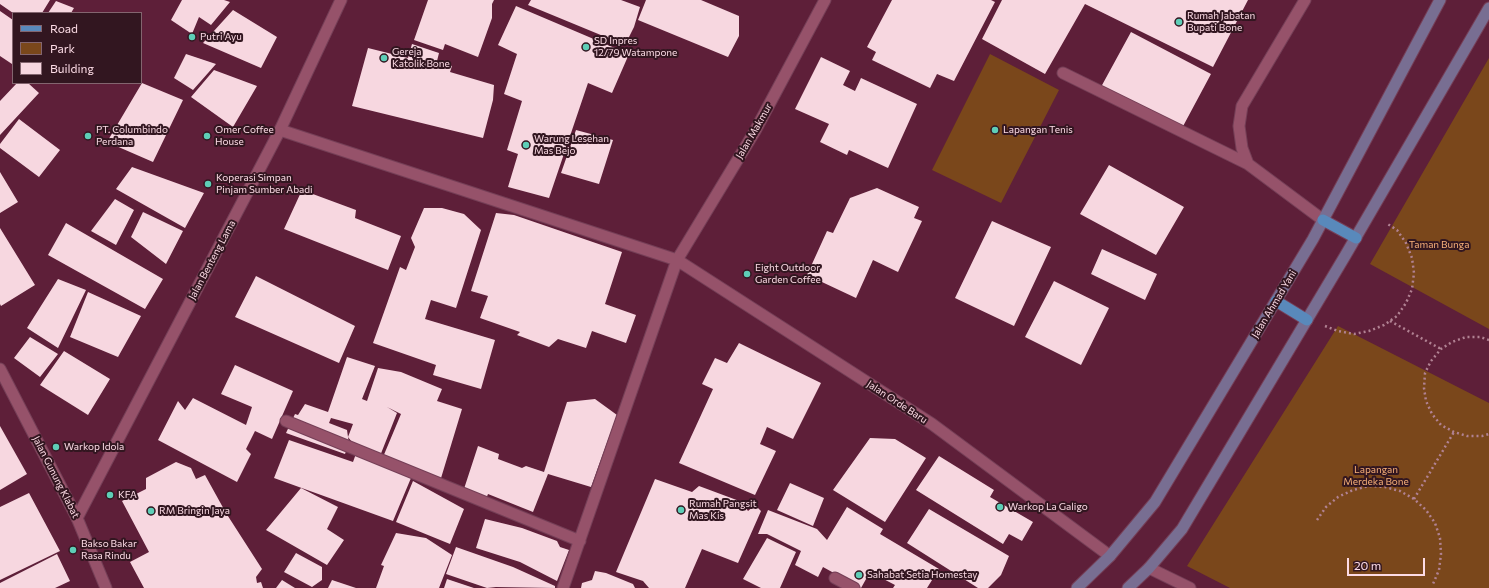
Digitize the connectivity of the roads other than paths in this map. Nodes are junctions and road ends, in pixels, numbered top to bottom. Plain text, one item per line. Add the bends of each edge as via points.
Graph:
1 (341, 0) edge
2 (825, 0) edge
3 (1304, 0) edge
4 (1440, 0) edge
5 (1489, 8) edge
6 (1064, 73) dead end
7 (280, 130) junction
8 (1248, 164) junction
9 (1322, 220) junction
10 (1356, 238) junction
11 (677, 260) junction
12 (1276, 301) junction
13 (1307, 318) junction
14 (0, 369) edge
15 (286, 421) dead end
16 (77, 518) junction
17 (580, 541) junction
18 (1110, 556) junction
19 (1149, 568) junction
20 (835, 578) dead end
21 (106, 588) edge
22 (563, 588) edge
23 (854, 588) edge
24 (1077, 588) edge
25 (1128, 588) edge
26 (1190, 588) edge

1 - 7 street, Jalan Benteng Lama
2 - 11 street, Jalan Makmur via 755,131
3 - 8 street via 1242,106 1239,126 1242,148
4 - 9 main road, Jalan Ahmad Yani
5 - 10 main road
6 - 8 street
7 - 11 street, Jalan Orde Baru
7 - 16 street, Jalan Benteng Lama
8 - 9 street
9 - 10 main road
9 - 12 main road, Jalan Ahmad Yani via 1314,239
10 - 13 main road
11 - 17 street, Jalan Makmur
11 - 18 street, Jalan Orde Baru via 932,424
12 - 13 main road
12 - 18 main road, Jalan Ahmad Yani via 1155,502
13 - 19 main road via 1182,529
14 - 16 street, Jalan Gunung Klabat
15 - 17 street
16 - 21 street, Jalan Gunung Klabat
17 - 22 street, Jalan Makmur
18 - 24 main road, Jalan Ahmad Yani
19 - 25 main road
19 - 26 street
20 - 23 street

